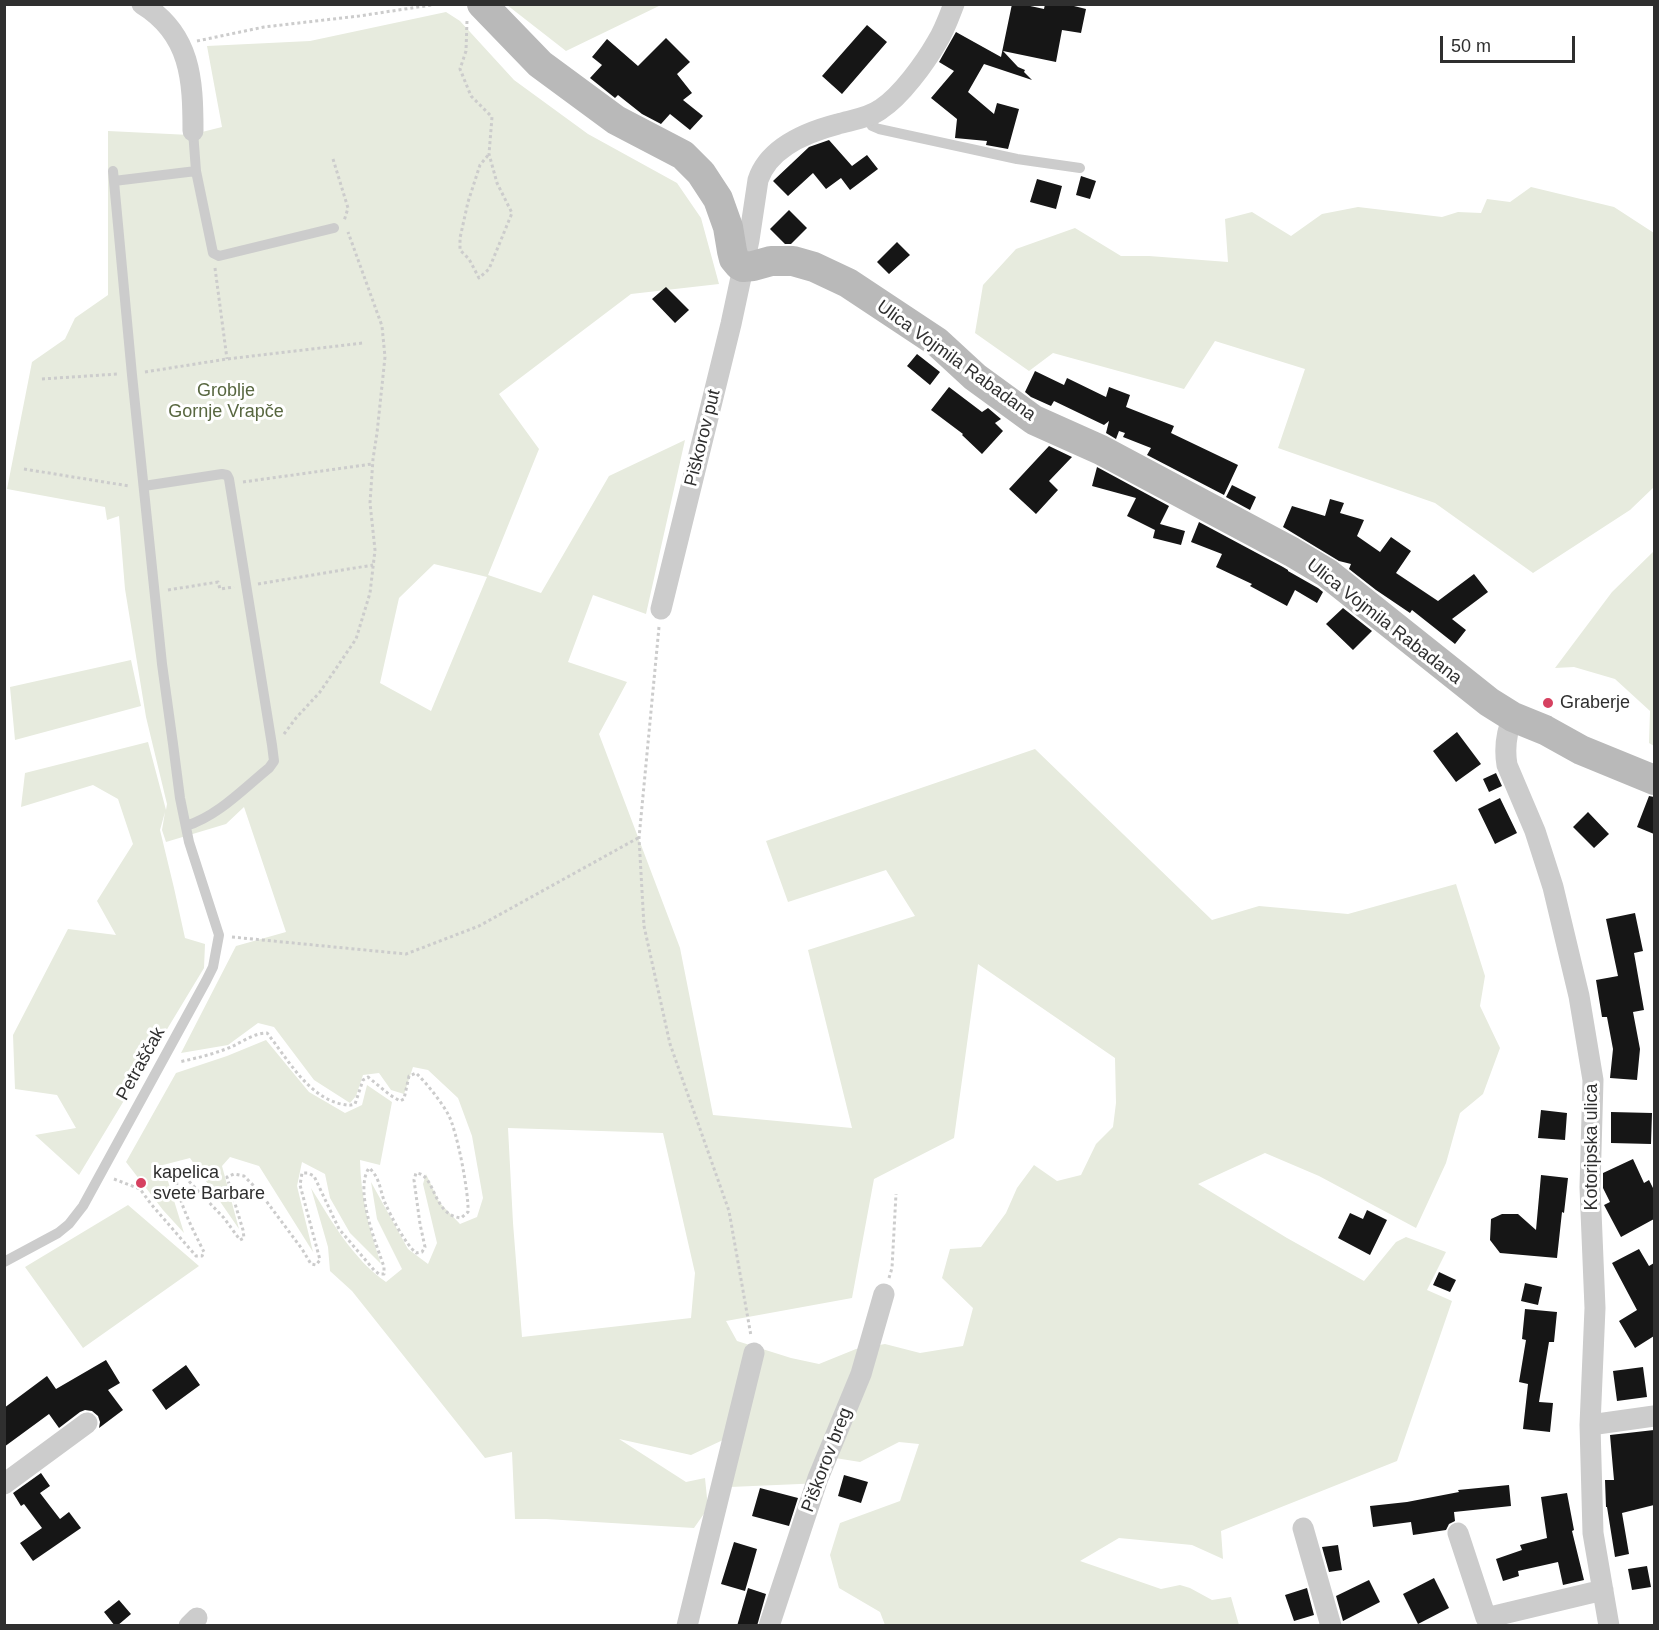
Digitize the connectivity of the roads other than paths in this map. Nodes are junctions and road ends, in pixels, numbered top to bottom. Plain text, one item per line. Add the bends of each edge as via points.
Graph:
1 (142, 4) edge
2 (954, 4) edge
3 (474, 10) edge
4 (867, 117) junction
5 (193, 131) joint
6 (1080, 168) dead end
7 (196, 171) junction
8 (339, 226) road end
9 (743, 267) junction
10 (144, 486) junction
11 (661, 609) road end
12 (1514, 717) junction
13 (1654, 780) edge
14 (186, 826) junction
15 (4, 1262) edge
16 (884, 1294) road end
17 (754, 1353) road end
18 (1654, 1416) edge
19 (87, 1424) dead end
20 (1590, 1425) junction
21 (4, 1484) edge
22 (1303, 1528) dead end
23 (1458, 1533) dead end
24 (1603, 1590) junction
25 (687, 1626) edge
26 (769, 1626) edge
27 (1331, 1626) edge
28 (1609, 1626) edge

1 - 5 street via 171,28 181,45 193,95
2 - 4 street, Piškorov put via 937,43 905,87 891,102
3 - 9 street via 616,120 683,155 718,199 734,259
4 - 6 lane via 879,129 1017,159
4 - 9 street, Piškorov put via 799,138 770,158 758,180
5 - 7 lane
7 - 8 lane via 213,254 219,256
7 - 10 lane, Petraščak via 113,176
9 - 11 street, Piškorov put
9 - 12 street, Ulica Vojmila Rabadana via 792,261 848,283 937,342 1034,420 1101,450 1327,573 1466,686
10 - 14 lane, Petraščak via 172,744
10 - 14 lane via 227,475 273,750 274,761 269,768 214,813
12 - 13 street
12 - 20 street, Kotoripska ulica via 1505,742 1507,765 1553,886 1580,996 1593,1080
14 - 15 lane, Petraščak via 219,935 213,967 83,1206 58,1233
16 - 26 street, Piškorov breg via 861,1374 818,1478
17 - 25 street
18 - 20 street
19 - 21 street
20 - 24 street, Kotoripska ulica via 1593,1533
22 - 27 street
23 - 24 street via 1486,1618
24 - 28 street, Kotoripska ulica

